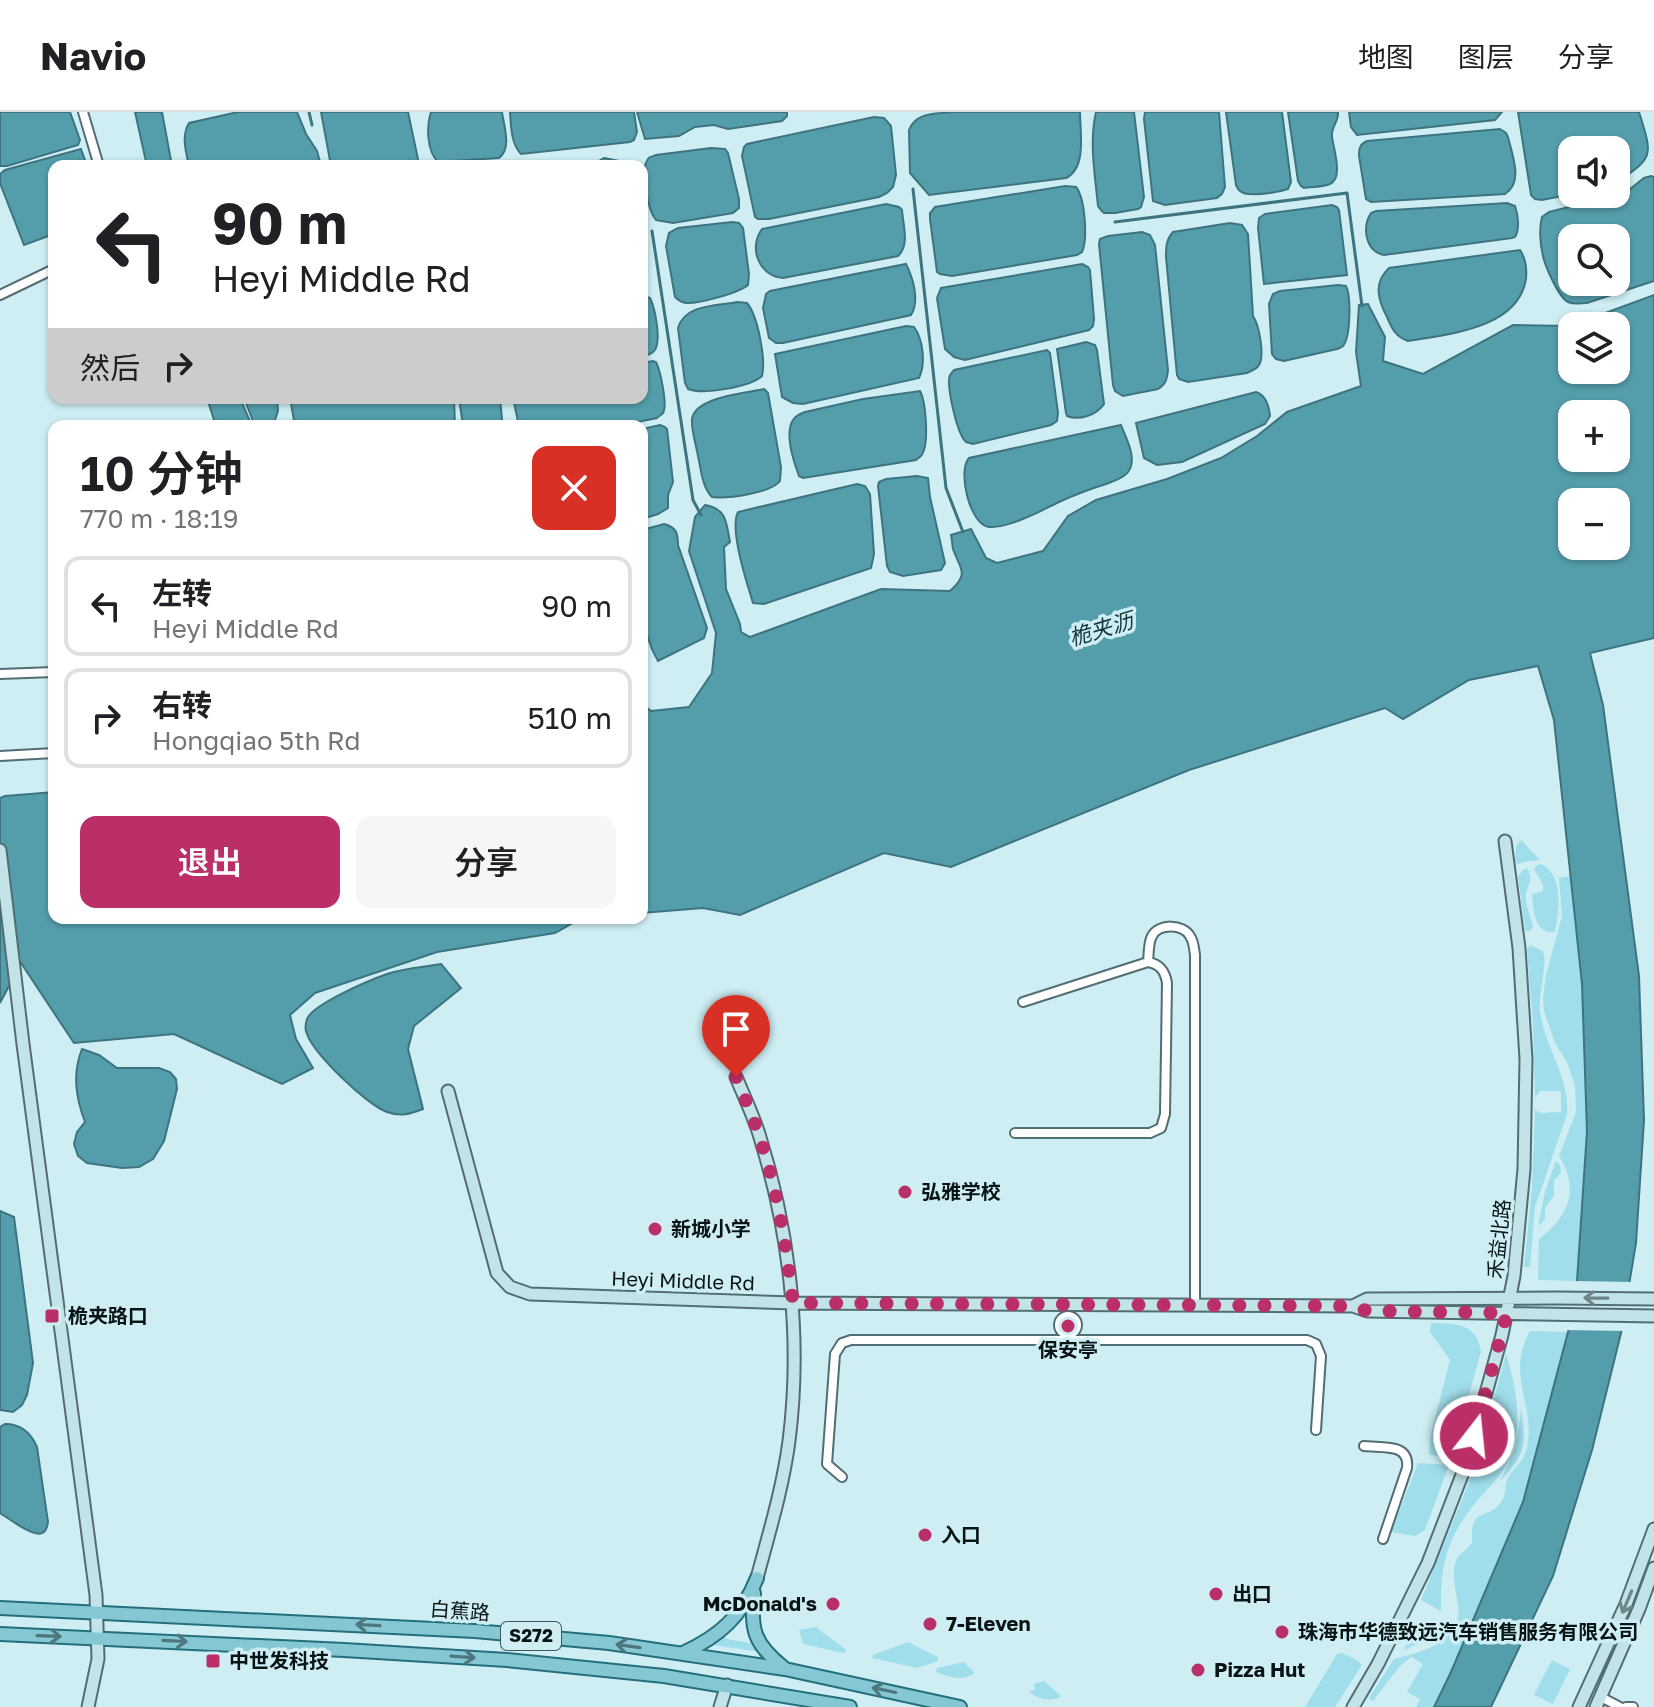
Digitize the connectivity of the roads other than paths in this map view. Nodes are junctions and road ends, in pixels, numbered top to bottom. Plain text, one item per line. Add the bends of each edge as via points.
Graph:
1 (83, 112) edge
2 (97, 160) edge
3 (48, 272) edge
4 (0, 295) edge
5 (48, 672) edge
6 (0, 674) edge
7 (48, 753) edge
8 (0, 756) edge
9 (1505, 841) dead end
10 (0, 850) edge
11 (1148, 962) junction
12 (1023, 1002) dead end
13 (736, 1077) dead end
14 (448, 1091) dead end
15 (1015, 1133) dead end
16 (1510, 1298) junction
17 (1654, 1298) edge
18 (793, 1303) junction
19 (1195, 1305) junction
20 (1353, 1306) junction
21 (1069, 1310) junction
22 (1507, 1313) junction
23 (1654, 1318) edge
24 (1068, 1338) junction
25 (1316, 1430) dead end
26 (1364, 1446) dead end
27 (842, 1477) dead end
28 (1654, 1529) edge
29 (1383, 1539) dead end
30 (1654, 1568) edge
31 (757, 1578) junction
32 (1646, 1582) edge
33 (0, 1608) edge
34 (96, 1611) junction
35 (0, 1634) edge
36 (97, 1637) junction
37 (683, 1653) junction
38 (785, 1669) junction
39 (727, 1685) junction
40 (1598, 1702) edge
41 (88, 1707) edge
42 (720, 1707) edge
43 (850, 1707) edge
44 (960, 1707) edge
45 (1353, 1707) edge
46 (1579, 1707) edge
47 (1620, 1707) edge
48 (1626, 1707) edge
49 (1633, 1707) edge

1 - 2 street
3 - 4 street
5 - 6 street
7 - 8 street
9 - 16 street, 禾益北路 via 1526,1059 1524,1169
10 - 34 street
11 - 12 street
11 - 15 street via 1162,968 1166,979 1161,1128 1146,1133
11 - 19 street via 1151,938 1160,929 1176,927 1190,935 1195,955
13 - 18 street via 773,1189
14 - 18 street, Heyi Middle Rd via 497,1273 510,1287 530,1294
17 -> 16 street, Heyi Middle Rd
16 - 20 street, Heyi Middle Rd via 1367,1299
16 - 22 street, 禾益北路
18 - 21 street, Heyi Middle Rd
18 - 31 street via 789,1442
19 - 20 street, Heyi Middle Rd
19 - 21 street, Heyi Middle Rd
20 - 22 street, Heyi Middle Rd via 1367,1311
21 - 24 street via 1059,1326
22 - 23 street, Heyi Middle Rd
22 - 45 street, 禾益北路 via 1448,1513 1428,1563
24 - 25 street via 1310,1340 1321,1356
24 - 27 street via 842,1343 835,1357 827,1464
26 - 29 street via 1400,1450 1408,1460
28 - 32 street
30 - 32 street
31 - 37 main road via 728,1625
31 - 38 main road via 754,1630 762,1648
32 - 40 street
32 -> 46 street
33 - 34 main road, 白蕉路 / S272
34 - 36 street
37 -> 34 main road, 白蕉路 / S272 via 475,1631
35 -> 36 main road, S272
36 -> 39 main road, S272 via 507,1660
36 - 41 street
37 - 38 main road, 白蕉路 / S272
44 -> 38 main road, 白蕉路 / S272
39 - 42 street
39 - 43 main road, S272
40 - 47 street
48 - 49 street

